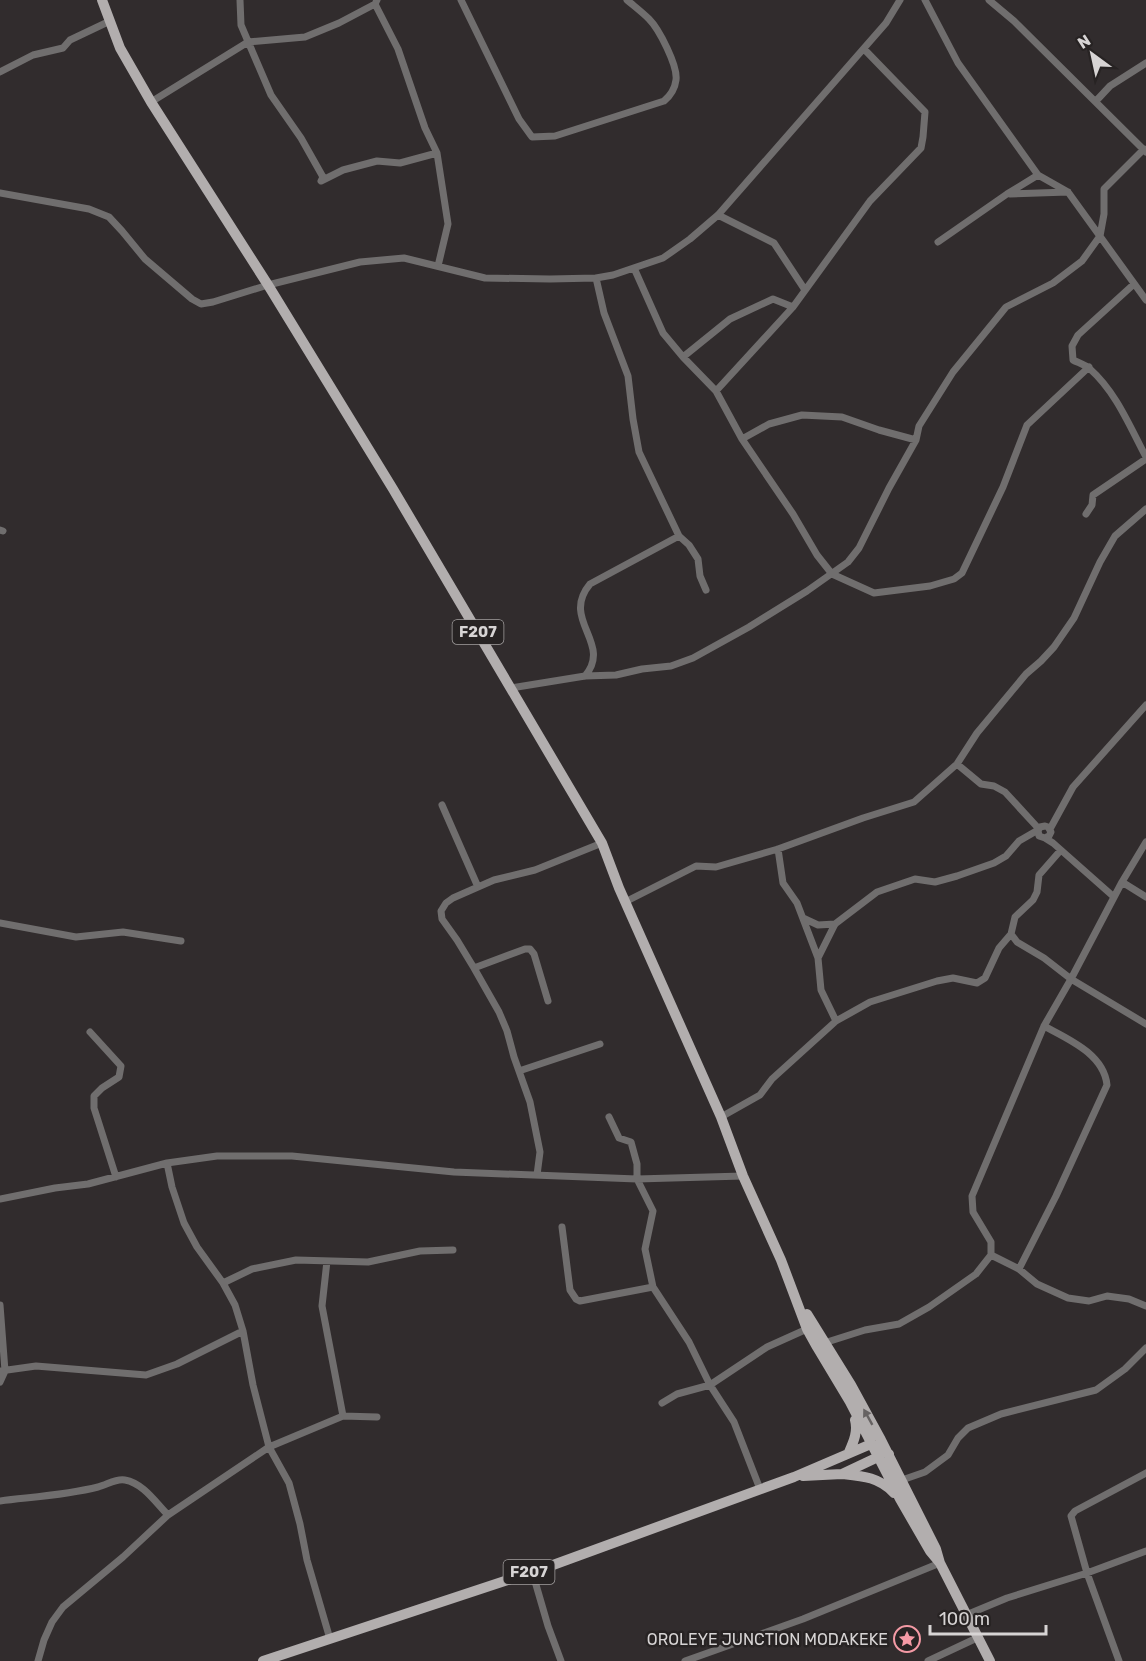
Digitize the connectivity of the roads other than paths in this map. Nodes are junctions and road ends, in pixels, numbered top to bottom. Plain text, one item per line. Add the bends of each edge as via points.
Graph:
1 (102, 0) edge
2 (240, 0) edge
3 (461, 0) edge
4 (627, 0) edge
5 (925, 0) edge
6 (988, 0) edge
7 (897, 1) edge
8 (376, 2) edge
9 (110, 21) junction
10 (248, 42) junction
11 (864, 49) junction
12 (1146, 63) edge
13 (0, 65) edge
14 (9, 69) junction
15 (0, 72) edge
16 (1096, 101) junction
17 (152, 102) junction
18 (1145, 150) edge
19 (437, 153) junction
20 (1038, 175) junction
21 (1068, 192) junction
22 (0, 193) edge
23 (1008, 194) junction
24 (718, 215) junction
25 (1100, 236) junction
26 (938, 242) dead end
27 (438, 266) junction
28 (634, 268) junction
29 (596, 278) junction
30 (1134, 284) junction
31 (268, 285) junction
32 (805, 290) junction
33 (1146, 300) edge
34 (793, 307) junction
35 (683, 357) junction
36 (1089, 367) junction
37 (716, 391) junction
38 (742, 439) junction
39 (916, 440) junction
40 (1146, 458) edge
41 (1146, 509) edge
42 (1086, 514) dead end
43 (679, 536) junction
44 (832, 574) junction
45 (706, 590) dead end
46 (585, 676) junction
47 (511, 688) junction
48 (1146, 705) edge
49 (957, 764) junction
50 (441, 805) dead end
51 (1042, 831) junction
52 (1146, 842) edge
53 (602, 843) junction
54 (778, 849) junction
55 (1060, 851) junction
56 (1122, 882) junction
57 (478, 887) junction
58 (1114, 897) junction
59 (1146, 897) edge
60 (625, 902) junction
61 (803, 918) junction
62 (0, 923) edge
63 (835, 924) junction
64 (1011, 934) junction
65 (182, 941) dead end
66 (818, 958) junction
67 (474, 968) junction
68 (1071, 979) junction
69 (548, 1001) dead end
70 (836, 1021) junction
71 (1146, 1024) edge
72 (1044, 1026) junction
73 (90, 1032) dead end
74 (600, 1044) dead end
75 (519, 1071) junction
76 (609, 1117) dead end
77 (721, 1117) junction
78 (166, 1163) junction
79 (537, 1175) junction
80 (743, 1176) junction
81 (116, 1177) junction
82 (638, 1179) junction
83 (0, 1199) edge
84 (562, 1227) dead end
85 (453, 1250) dead end
86 (991, 1255) junction
87 (327, 1261) junction
88 (1019, 1269) junction
89 (224, 1283) junction
90 (652, 1287) junction
91 (795, 1294) junction
92 (0, 1305) edge
93 (1146, 1306) edge
94 (807, 1329) junction
95 (243, 1331) junction
96 (824, 1343) junction
97 (1146, 1348) edge
98 (2, 1371) edge
99 (0, 1382) edge
100 (710, 1385) junction
101 (849, 1402) junction
102 (662, 1403) dead end
103 (343, 1416) junction
104 (377, 1417) dead end
105 (870, 1444) junction
106 (269, 1447) junction
107 (882, 1450) junction
108 (849, 1452) junction
109 (1146, 1473) edge
110 (842, 1474) junction
111 (794, 1477) junction
112 (902, 1480) junction
113 (759, 1489) junction
114 (900, 1499) junction
115 (0, 1501) edge
116 (168, 1515) junction
117 (1146, 1551) edge
118 (940, 1563) junction
119 (532, 1571) junction
120 (1087, 1573) junction
121 (966, 1615) junction
122 (979, 1637) junction
123 (330, 1639) junction
124 (38, 1661) edge
125 (263, 1661) edge
126 (561, 1661) edge
127 (685, 1661) edge
128 (928, 1661) edge
129 (990, 1661) edge
130 (1119, 1661) edge

1 - 9 main road, F207
2 - 10 street via 241,26
3 - 4 street via 532,138 555,136 670,96 676,79 662,38 650,19
5 - 20 street via 958,63
6 - 16 street
7 - 11 street via 886,23
8 - 10 street via 305,37
8 - 19 street
9 - 14 street via 70,40 63,48 33,55
9 - 17 main road, F207 via 120,48
10 - 17 street
10 - 19 street via 272,95 323,177 321,181 377,160 400,163
11 - 24 street
11 - 32 street via 925,112 921,148 870,201
12 - 16 street via 1110,86
13 - 14 street
14 - 15 street
16 - 18 street
17 - 31 main road, F207
18 - 25 street via 1104,189
19 - 27 street via 448,224
20 - 21 street
20 - 23 street
21 - 23 street
21 - 25 street
22 - 31 street via 80,207 109,217 145,259 201,304
23 - 26 street
24 - 28 street via 663,258
24 - 32 street via 774,243
25 - 30 street
25 - 39 street via 1082,261 999,314 952,372 919,426
27 - 29 street via 485,278
27 - 31 street via 404,258 360,262
28 - 29 street
28 - 35 street via 663,333
29 - 43 street via 604,313 628,376 639,452
30 - 33 street
30 - 36 street via 1078,335 1072,346 1073,360
31 - 47 main road, F207
32 - 34 street
34 - 35 street via 773,299 742,312
34 - 37 street
35 - 37 street
36 - 40 street via 1120,408
36 - 44 street via 1027,425 962,573 930,586 874,593
37 - 38 street
38 - 39 street via 768,424 802,415 842,417
38 - 44 street
39 - 44 street via 859,548
40 - 42 street via 1093,495
41 - 49 street via 1115,536 1074,618 1054,648 984,724
43 - 45 street via 698,559
43 - 46 street via 590,584 582,593 579,608 594,653 592,668
44 - 46 street via 693,658 671,666
46 - 47 street
47 - 53 main road, F207
48 - 51 street via 1072,787 1060,812
49 - 51 street via 981,784 1005,792
49 - 54 street via 914,802
50 - 57 street
51 - 55 street
51 - 63 street via 1019,841 1006,856 957,876 935,882 915,879 877,892
52 - 56 street
53 - 57 street via 535,870
53 - 60 main road, F207
54 - 60 street via 716,867 696,867
54 - 61 street via 783,883
55 - 58 street
55 - 64 street via 1039,876 1037,892 1015,917
56 - 58 street
56 - 59 street
57 - 67 street via 453,898 441,911 442,919
58 - 68 street
60 - 77 main road, F207
61 - 63 street via 818,925
61 - 66 street
62 - 65 street via 76,937 123,932
63 - 66 street
64 - 68 street
64 - 70 street via 999,948 986,978 977,983 953,978 937,981 870,1002
66 - 70 street via 821,990
67 - 69 street via 530,949
67 - 75 street via 499,1012
68 - 71 street
68 - 72 street
70 - 77 street via 772,1078 760,1095
72 - 86 street via 972,1196 973,1212 991,1242
72 - 88 street via 1094,1057 1106,1074 1107,1084
73 - 81 street via 121,1066 119,1077 94,1096 94,1108
74 - 75 street
75 - 79 street via 540,1152
76 - 82 street via 619,1138 631,1142
77 - 80 main road, F207
78 - 79 street via 217,1156 292,1156 454,1172
78 - 81 street
78 - 89 street via 184,1223
79 - 82 street
80 - 82 street
80 - 91 main road, F207
81 - 83 street
82 - 90 street via 653,1211 645,1250
84 - 90 street via 570,1290 576,1299
85 - 87 street via 420,1251 368,1262
86 - 88 street
86 - 96 street via 976,1274 899,1324
87 - 89 street via 296,1260 252,1269
87 - 103 street via 322,1306
88 - 93 street via 1037,1284 1068,1298 1089,1301 1107,1296
89 - 95 street
90 - 100 street via 689,1342
91 - 94 main road, F207
91 - 96 main road, F207
92 - 98 street
94 - 100 street via 767,1347
94 - 101 main road, F207
95 - 98 street via 146,1375 36,1366
95 - 106 street
107 -> 96 main road, F207 via 851,1385
97 - 112 street via 1096,1389 1001,1414 968,1428 948,1455 926,1472
98 - 99 street
100 - 102 street via 676,1394
100 - 113 street via 734,1422
101 - 105 main road, F207
101 - 108 main road via 856,1426
103 - 104 street
103 - 106 street
105 - 107 main road, F207
105 - 108 main road, F207
106 - 116 street
106 - 123 street via 289,1483
107 - 110 main road, F207
107 - 112 main road, F207
107 - 114 main road, F207
108 - 111 main road, F207
109 - 120 street via 1071,1516
110 - 111 main road, F207
110 - 114 main road via 882,1482
111 - 113 main road, F207
112 - 118 main road, F207
113 - 119 main road, F207
114 - 118 main road, F207
115 - 116 street via 89,1489 124,1480 137,1484
116 - 124 street via 63,1606 52,1622
117 - 120 street
118 - 121 main road, F207
118 - 127 street via 803,1619
119 - 123 main road, F207
119 - 126 street
120 - 121 street
120 - 130 street
121 - 122 main road, F207
122 - 128 street
122 - 129 main road, F207
123 - 125 main road, F207

